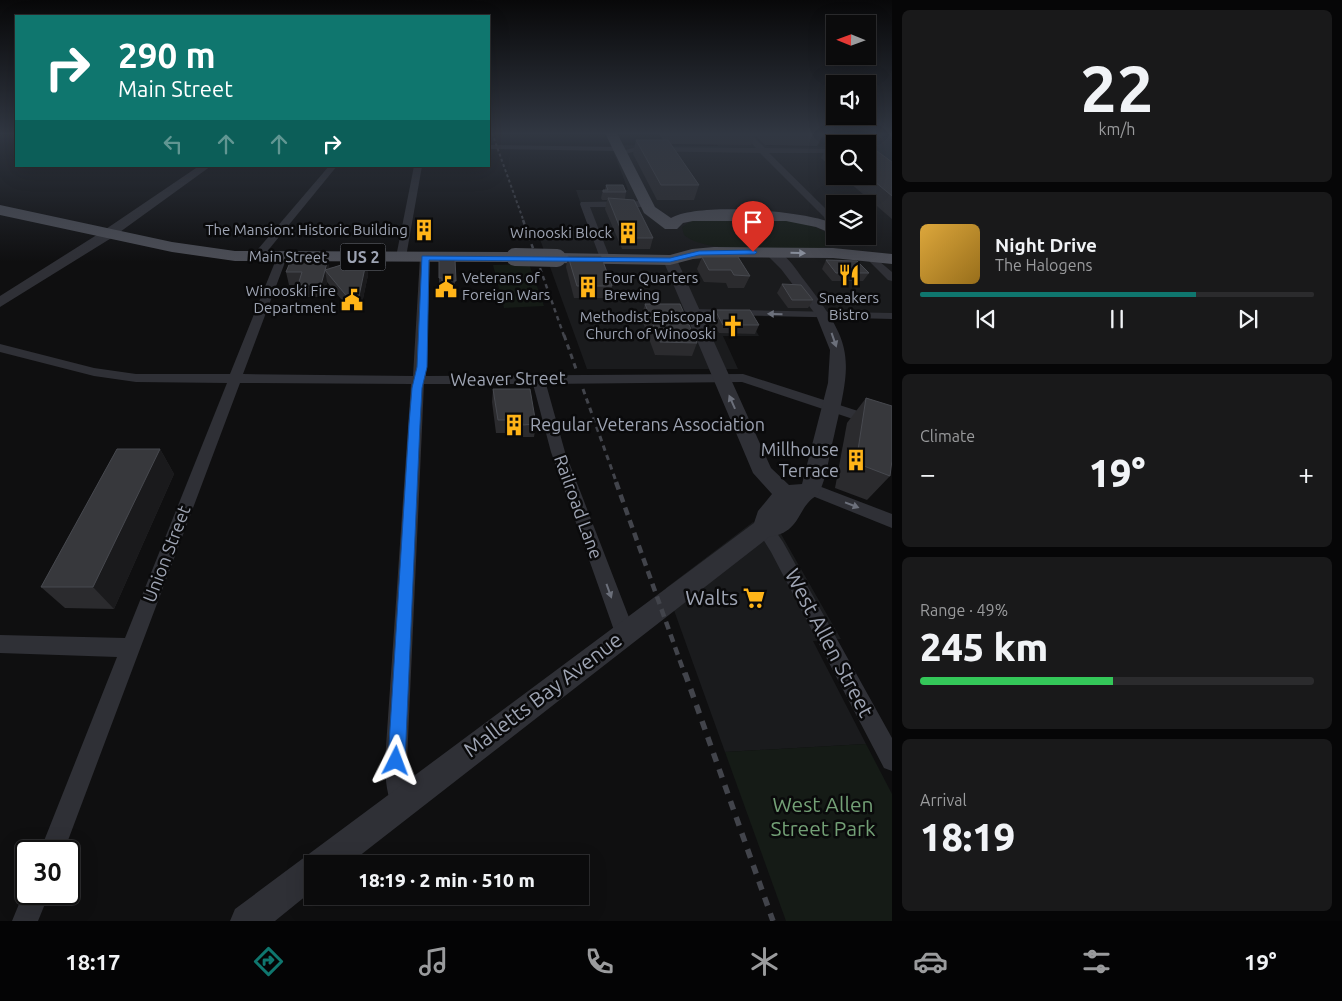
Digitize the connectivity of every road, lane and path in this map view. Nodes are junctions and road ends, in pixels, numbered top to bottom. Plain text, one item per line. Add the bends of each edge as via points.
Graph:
1 (192, 176) edge
2 (325, 176) edge
3 (416, 176) edge
4 (633, 176) edge
5 (788, 176) edge
6 (647, 204) junction
7 (814, 204) junction
8 (0, 210) edge
9 (826, 214) edge
10 (693, 216) junction
11 (793, 217) junction
12 (826, 227) edge
13 (673, 232) junction
14 (108, 234) junction
15 (844, 245) edge
16 (863, 245) edge
17 (714, 252) junction
18 (833, 253) junction
19 (774, 255) junction
20 (257, 257) junction
21 (282, 257) junction
22 (401, 257) junction
23 (425, 257) junction
24 (605, 258) junction
25 (641, 258) junction
26 (892, 258) edge
27 (873, 259) junction
28 (670, 260) junction
29 (892, 278) edge
30 (0, 302) edge
31 (692, 312) junction
32 (824, 315) junction
33 (892, 316) edge
34 (0, 348) edge
35 (721, 378) junction
36 (235, 379) junction
37 (538, 379) junction
38 (419, 380) junction
39 (831, 407) junction
40 (892, 427) edge
41 (799, 495) junction
42 (892, 521) edge
43 (764, 528) junction
44 (624, 633) junction
45 (0, 644) edge
46 (131, 648) junction
47 (892, 760) edge
48 (402, 804) junction
49 (56, 840) edge
50 (334, 855) edge
51 (304, 877) edge
52 (32, 905) edge
53 (25, 921) edge
54 (246, 921) edge

1 - 14 street
2 - 20 street
3 - 22 street
4 - 6 main road
5 - 7 street
6 - 10 main road via 666,213
6 - 13 main road via 649,210
6 - 24 street via 584,204
7 - 9 street
7 - 11 street via 812,213
8 - 14 main road, Main Street / US 2
10 - 11 main road, Main Street / US 2
10 - 13 main road, Main Street / US 2 via 678,220
11 - 12 main road, Main Street / US 2 via 814,220
13 - 17 main road, Main Street via 696,248
13 - 25 main road, Main Street / US 2 via 672,247 666,253
14 - 20 main road, Main Street / US 2 via 211,254
14 - 30 street
15 - 18 main road via 846,248
16 - 26 main road, Main Street / US 2
17 - 19 main road, Main Street / US 2
17 - 28 main road, Main Street / US 2
19 -> 18 main road, Main Street / US 2
18 - 27 main road, Main Street / US 2
19 - 32 street
20 - 21 main road, Main Street / US 2
21 - 22 main road, Main Street / US 2
21 - 36 street, Union Street
22 - 23 main road, Main Street / US 2
23 - 24 main road, Main Street / US 2, bridge
23 - 38 street
24 - 25 main road, Main Street / US 2
25 - 28 main road, Main Street / US 2
26 - 27 main road, Main Street / US 2
27 - 29 street
28 - 31 street
32 -> 31 street
31 - 35 street
32 - 33 street
32 -> 39 street via 836,343 839,365
34 - 36 street, Weaver Street via 94,372 136,378
35 - 37 street, Weaver Street
35 - 39 street, Weaver Street via 743,378
41 -> 35 street via 764,473
36 - 38 street, Weaver Street
36 - 46 street, Union Street
37 - 38 street, Weaver Street
37 -> 44 street, Railroad Lane via 558,452
38 - 48 street via 396,761
39 - 40 street, Weaver Street
39 - 41 street
41 -> 42 street
41 - 43 street, Malletts Bay Avenue via 779,526
43 - 44 street, Malletts Bay Avenue
43 - 47 street, West Allen Street
44 - 48 street, Malletts Bay Avenue
45 - 46 street
46 - 49 street, Union Street
48 - 50 street, Malletts Bay Avenue
51 - 54 street
52 - 53 street

